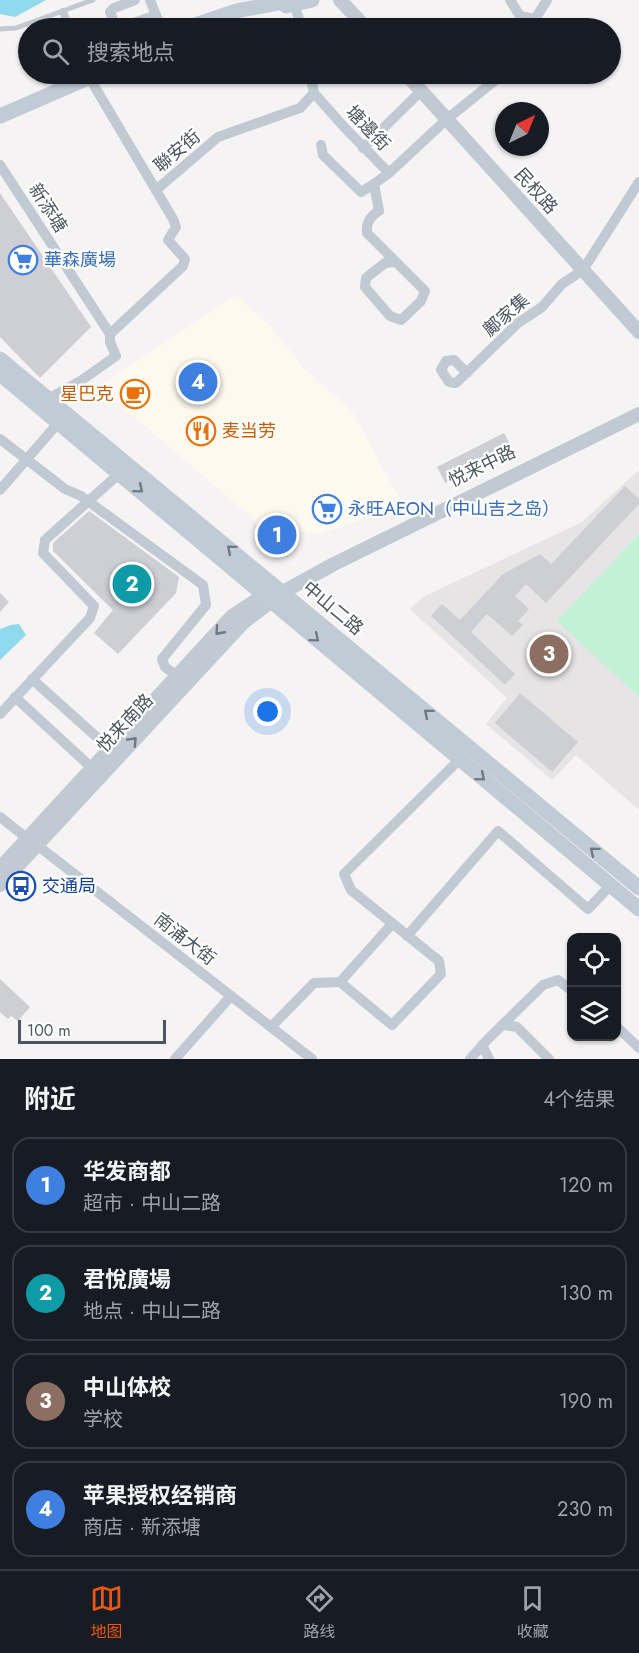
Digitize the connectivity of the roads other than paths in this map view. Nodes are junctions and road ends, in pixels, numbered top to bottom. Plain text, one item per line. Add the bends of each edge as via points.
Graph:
1 (93, 0) edge
2 (135, 0) edge
3 (150, 0) edge
4 (312, 0) edge
5 (340, 0) edge
6 (510, 0) edge
7 (547, 0) edge
8 (294, 2) edge
9 (63, 12) junction
10 (156, 15) junction
11 (45, 18) edge
12 (66, 18) edge
13 (112, 18) edge
14 (148, 18) edge
15 (157, 18) edge
16 (215, 18) edge
17 (237, 18) edge
18 (299, 18) edge
19 (357, 18) edge
20 (524, 18) edge
21 (537, 18) edge
22 (18, 27) edge
23 (0, 29) edge
24 (64, 84) edge
25 (69, 84) edge
26 (93, 84) edge
27 (312, 84) edge
28 (415, 84) edge
29 (491, 84) edge
30 (421, 90) junction
31 (314, 93) junction
32 (0, 108) edge
33 (0, 116) edge
34 (447, 119) junction
35 (321, 145) dead end
36 (363, 148) junction
37 (0, 165) edge
38 (389, 173) junction
39 (639, 182) edge
40 (374, 184) junction
41 (156, 190) junction
42 (395, 262) junction
43 (583, 270) junction
44 (639, 332) edge
45 (110, 334) junction
46 (0, 349) edge
47 (0, 359) edge
48 (467, 373) junction
49 (0, 374) edge
50 (11, 379) edge
51 (48, 399) junction
52 (639, 409) edge
53 (639, 414) edge
54 (59, 422) junction
55 (1, 441) edge
56 (27, 460) junction
57 (120, 473) junction
58 (0, 490) edge
59 (89, 501) junction
60 (273, 593) junction
61 (177, 676) junction
62 (32, 679) junction
63 (15, 698) junction
64 (0, 714) edge
65 (110, 749) junction
66 (460, 759) junction
67 (93, 769) junction
68 (0, 817) edge
69 (32, 842) junction
70 (0, 868) edge
71 (0, 885) edge
72 (611, 885) junction
73 (639, 888) edge
74 (639, 909) edge
75 (393, 924) junction
76 (407, 936) junction
77 (340, 982) junction
78 (567, 987) edge
79 (231, 996) junction
80 (504, 1025) junction
81 (271, 1027) junction
82 (621, 1031) edge
83 (482, 1045) junction
84 (639, 1048) edge
85 (175, 1059) edge
86 (312, 1059) edge
87 (470, 1059) edge
88 (489, 1059) edge
89 (549, 1059) edge

1 - 9 lane
2 - 13 street via 114,8 110,12
3 - 10 street
4 - 8 main road
5 - 19 street
6 - 20 street
7 - 21 street
8 - 16 main road
8 - 17 main road
8 - 18 street
9 - 11 lane
9 - 12 street
10 - 14 street
10 - 15 street
22 - 23 lane
24 - 32 main road
25 - 33 main road
26 - 41 street
27 - 31 street, 塘邊街
28 - 30 street, 民权路
29 - 34 street
30 - 34 street, 民权路
30 - 36 street
31 - 36 street, 塘邊街
31 - 41 street, 聯安街 via 300,108 218,137
34 - 38 street
34 - 43 street, 民权路
35 - 40 street via 323,155 361,192
36 - 38 street, 塘邊街
37 - 45 street, 新添塘
38 - 40 street
39 - 43 street
40 - 42 street via 379,211 366,226 367,233
41 - 45 street, 聯安街 via 176,227 168,240 185,259 183,266
42 - 42 street via 425,291 421,301 401,320 390,316 365,287 366,278 385,262
43 - 44 street, 民权路
43 - 48 street, 鄺家集 via 518,323
45 - 51 street via 116,356
46 - 50 main road
47 - 50 main road, 中山二路
48 - 48 street, 鄺家集 via 456,383 449,382 441,370 446,362 454,360
49 - 50 main road
50 - 51 main road, 中山二路
50 - 54 main road, 中山二路
60 -> 51 main road, 中山二路
52 - 60 street, 悦来中路
53 - 60 street, 悦来中路
54 - 56 street
54 - 57 main road, 中山二路
55 - 56 street
56 - 58 street
56 - 59 street via 65,489
57 - 59 street
57 -> 60 main road, 中山二路
59 - 61 street via 203,585 206,605 162,659 165,668
59 - 62 street via 45,540 43,553 94,606 90,618
60 -> 61 street, 悦来南路 via 232,616
60 -> 66 main road, 中山二路
69 -> 60 street, 悦来南路
73 -> 60 main road, 中山二路
61 - 65 street, 悦来南路
62 - 63 street
62 - 65 street
63 - 64 street
63 - 67 street
65 - 67 street, 悦来南路
66 -> 72 main road, 中山二路
66 - 75 street via 344,874 351,890
67 - 69 street, 悦来南路
68 - 69 street, 南涌大街
69 - 70 street, 悦来南路
69 - 71 street, 悦来南路
69 - 79 street, 南涌大街
72 - 74 main road, 中山二路
72 - 76 street via 588,909 498,831
75 - 76 street
75 - 77 street
76 - 77 street via 439,961 441,974 392,1025
77 - 81 street via 314,983
78 - 80 street via 558,980 543,985
79 - 81 street, 南涌大街
79 - 85 street
80 - 83 street
80 - 89 street via 517,1027
81 - 86 street, 南涌大街
82 - 84 street
83 - 87 street
83 - 88 street

